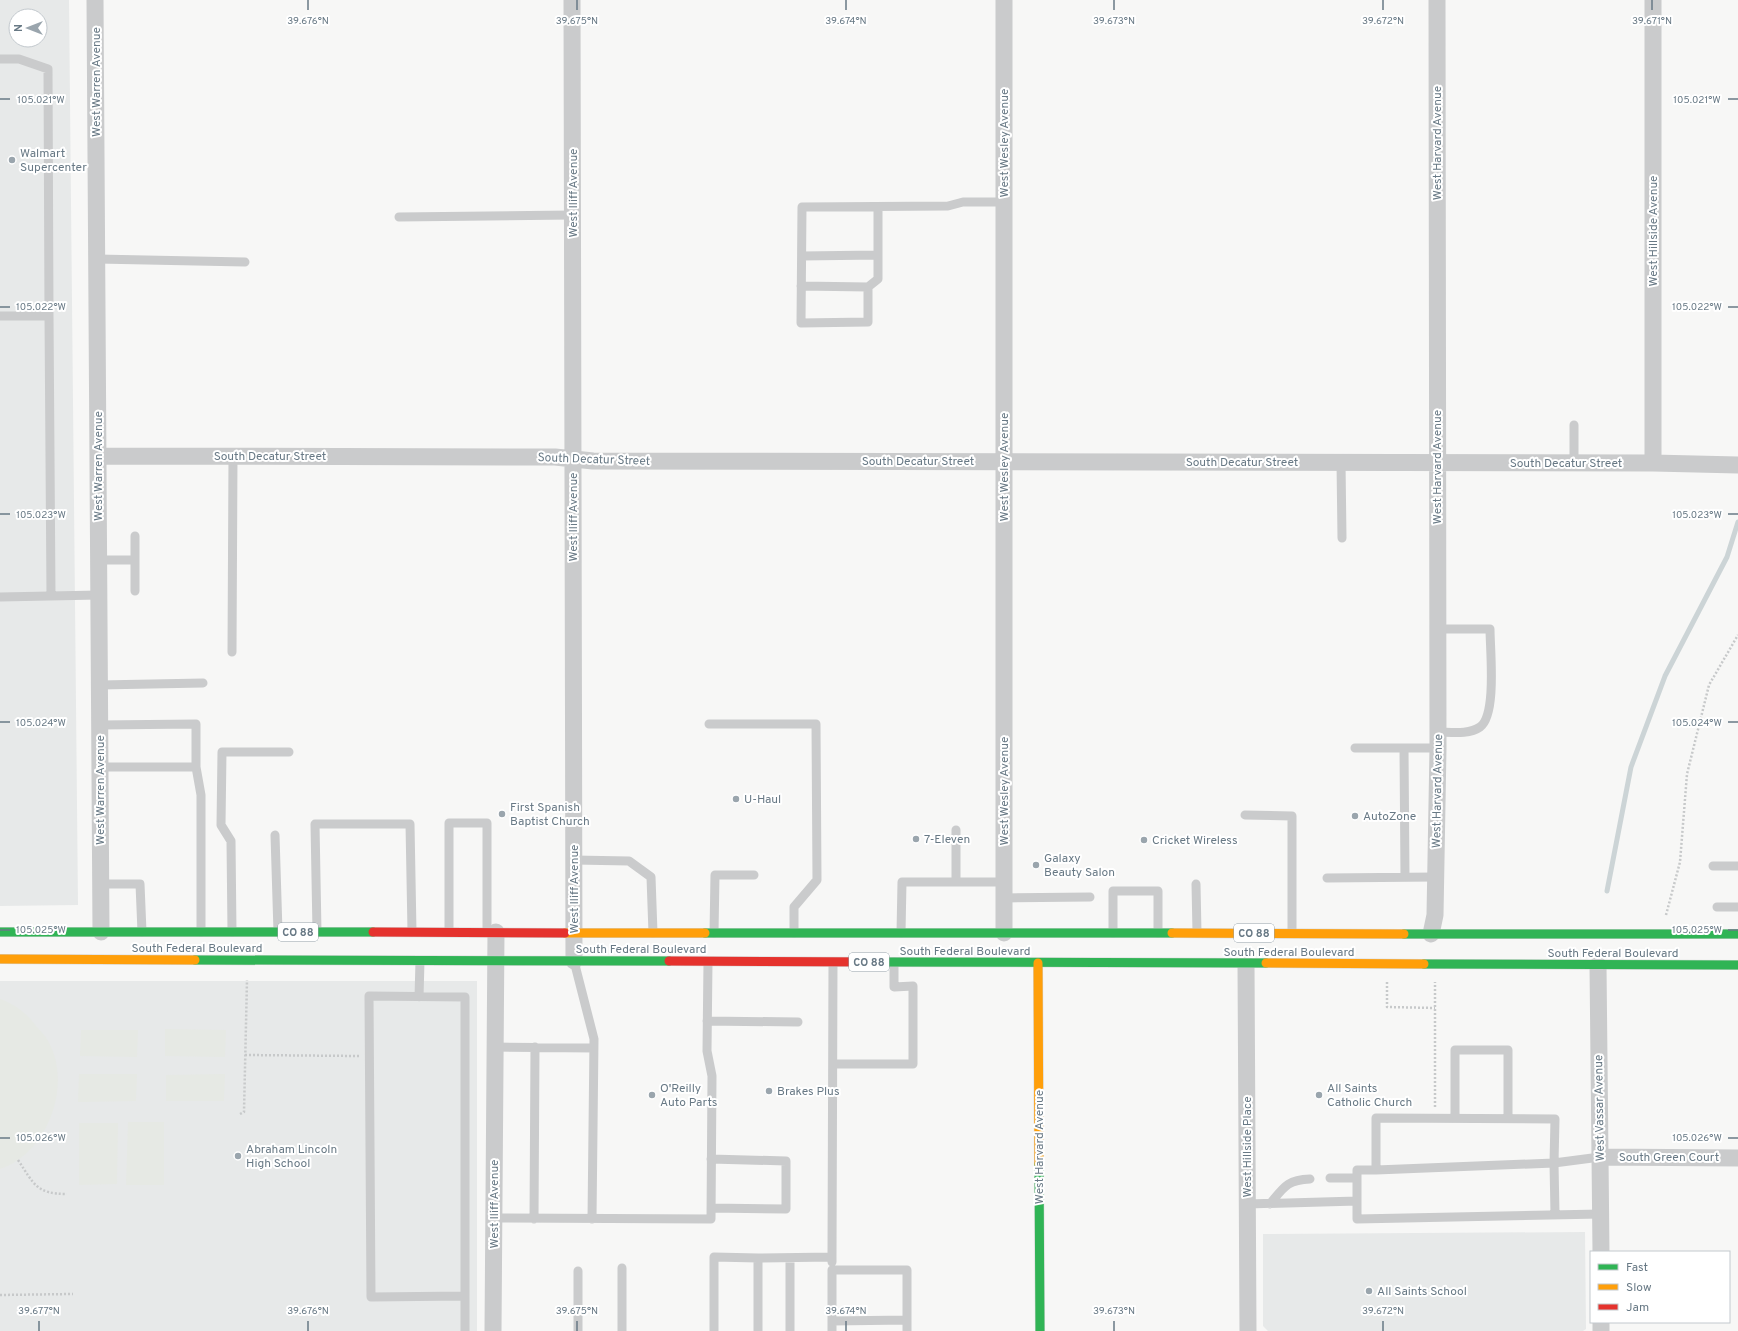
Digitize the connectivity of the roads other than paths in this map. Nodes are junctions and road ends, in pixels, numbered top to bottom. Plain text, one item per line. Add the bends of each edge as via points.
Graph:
1 (95, 0) edge
2 (572, 0) edge
3 (1004, 0) edge
4 (1437, 0) edge
5 (1653, 0) edge
6 (0, 59) edge
7 (1004, 202) junction
8 (878, 207) junction
9 (572, 215) junction
10 (399, 217) dead end
11 (878, 255) junction
12 (802, 256) junction
13 (97, 259) junction
14 (245, 262) dead end
15 (801, 286) junction
16 (868, 287) junction
17 (0, 316) edge
18 (49, 316) junction
19 (1574, 425) dead end
20 (98, 456) junction
21 (233, 456) junction
22 (573, 458) junction
23 (1004, 462) junction
24 (1341, 462) junction
25 (1437, 462) junction
26 (1574, 463) junction
27 (1654, 463) junction
28 (1738, 465) edge
29 (134, 536) dead end
30 (1342, 538) dead end
31 (99, 560) junction
32 (134, 560) junction
33 (134, 591) dead end
34 (99, 595) junction
35 (52, 596) junction
36 (0, 597) edge
37 (1438, 629) junction
38 (232, 652) dead end
39 (203, 683) dead end
40 (100, 685) junction
41 (709, 724) dead end
42 (100, 725) junction
43 (1438, 740) junction
44 (1355, 748) dead end
45 (1404, 748) junction
46 (289, 752) dead end
47 (100, 767) junction
48 (196, 767) junction
49 (1245, 815) dead end
50 (956, 830) dead end
51 (275, 836) dead end
52 (574, 860) junction
53 (1713, 866) dead end
54 (1738, 866) edge
55 (754, 875) dead end
56 (1405, 877) junction
57 (1435, 877) junction
58 (1327, 878) dead end
59 (956, 882) junction
60 (101, 884) junction
61 (1196, 884) dead end
62 (1004, 890) junction
63 (1090, 897) dead end
64 (1717, 907) dead end
65 (1738, 907) edge
66 (0, 932) edge
67 (101, 932) junction
68 (142, 932) junction
69 (202, 932) junction
70 (232, 932) junction
71 (278, 932) junction
72 (317, 932) junction
73 (412, 932) junction
74 (449, 932) junction
75 (491, 932) junction
76 (574, 932) junction
77 (653, 933) junction
78 (714, 933) junction
79 (794, 933) junction
80 (901, 933) junction
81 (1113, 933) junction
82 (1158, 933) junction
83 (1186, 933) junction
84 (1197, 933) junction
85 (1292, 933) junction
86 (1738, 935) edge
87 (1428, 938) junction
88 (1000, 939) junction
89 (1146, 943) dead end
90 (1652, 944) dead end
91 (856, 953) dead end
92 (1400, 954) dead end
93 (0, 959) edge
94 (1040, 959) junction
95 (420, 960) junction
96 (495, 961) junction
97 (574, 961) junction
98 (1599, 961) junction
99 (708, 962) junction
100 (833, 962) junction
101 (894, 962) junction
102 (1246, 964) junction
103 (1322, 964) junction
104 (1738, 966) edge
105 (419, 997) junction
106 (707, 1021) junction
107 (798, 1022) dead end
108 (495, 1047) junction
109 (535, 1047) junction
110 (594, 1048) junction
111 (833, 1064) junction
112 (1455, 1118) junction
113 (1508, 1118) junction
114 (1600, 1157) junction
115 (1738, 1158) edge
116 (712, 1159) junction
117 (1554, 1163) junction
118 (1376, 1170) junction
119 (1330, 1178) dead end
120 (1357, 1178) junction
121 (1310, 1179) dead end
122 (1357, 1201) junction
123 (1248, 1204) junction
124 (1270, 1204) junction
125 (711, 1208) junction
126 (1555, 1214) junction
127 (1600, 1214) junction
128 (493, 1218) junction
129 (534, 1219) junction
130 (592, 1219) junction
131 (1601, 1251) edge
132 (832, 1257) junction
133 (758, 1258) junction
134 (790, 1258) junction
135 (622, 1268) dead end
136 (832, 1270) junction
137 (578, 1271) dead end
138 (465, 1296) junction
139 (907, 1320) junction
140 (832, 1321) junction
141 (465, 1331) edge
142 (493, 1331) edge
143 (578, 1331) edge
144 (622, 1331) edge
145 (714, 1331) edge
146 (758, 1331) edge
147 (790, 1331) edge
148 (832, 1331) edge
149 (907, 1331) edge
150 (1040, 1331) edge
151 (1248, 1331) edge

1 - 13 street, West Warren Avenue
2 - 9 street, West Iliff Avenue
3 - 7 street, West Wesley Avenue
4 - 25 street, West Harvard Avenue
5 - 27 street, West Hillside Avenue
6 - 18 lane via 19,59 48,69
7 - 8 lane
7 - 23 street, West Wesley Avenue
8 - 11 lane
8 - 12 lane via 802,207
9 - 10 lane
9 - 22 street, West Iliff Avenue
11 - 12 lane
11 - 16 lane via 878,279
12 - 15 lane
13 - 14 lane
13 - 20 street, West Warren Avenue
15 - 16 lane
15 - 16 lane via 801,322 868,322
17 - 18 lane
18 - 35 lane
19 - 26 lane
20 - 21 street, South Decatur Street
20 - 31 street, West Warren Avenue
21 - 22 street, South Decatur Street
21 - 38 lane
22 - 23 street, South Decatur Street via 594,461
22 - 52 street, West Iliff Avenue
23 - 24 street, South Decatur Street
23 - 62 street, West Wesley Avenue
24 - 25 street, South Decatur Street
24 - 30 lane
25 - 26 street, South Decatur Street
25 - 37 street, West Harvard Avenue
26 - 27 street, South Decatur Street
27 - 28 street, South Decatur Street
29 - 32 lane
31 - 32 lane
31 - 34 street, West Warren Avenue
32 - 33 lane
34 - 35 lane
34 - 40 street, West Warren Avenue
35 - 36 lane
37 - 43 street, West Harvard Avenue
37 - 43 lane via 1490,629 1490,704 1486,720 1480,728
39 - 40 lane
40 - 42 street, West Warren Avenue
41 - 79 lane via 816,724 817,880 794,907
42 - 47 street, West Warren Avenue
42 - 48 lane via 196,724
43 - 45 lane
43 - 57 street, West Harvard Avenue
44 - 45 lane
45 - 56 lane
46 - 70 lane via 222,752 221,826 231,841
47 - 48 lane
47 - 60 street, West Warren Avenue
48 - 69 lane via 201,795
49 - 85 lane via 1292,816
50 - 59 lane
51 - 71 lane
52 - 76 street, West Iliff Avenue
52 - 77 lane via 629,861 651,877
53 - 54 lane
55 - 78 lane via 715,875
56 - 57 lane
56 - 58 lane
57 - 87 street, West Harvard Avenue via 1435,915
59 - 62 lane
59 - 80 lane via 902,882
60 - 67 street, West Warren Avenue
60 - 68 lane via 140,884
61 - 84 lane
62 - 63 lane
62 - 88 street, West Wesley Avenue
64 - 65 lane
66 - 67 main road, South Federal Boulevard / CO 88
67 - 68 main road, South Federal Boulevard / CO 88
68 - 69 main road, South Federal Boulevard / CO 88
69 - 70 main road, South Federal Boulevard / CO 88
70 - 71 main road, South Federal Boulevard / CO 88
71 - 72 main road, South Federal Boulevard / CO 88
72 - 73 main road, South Federal Boulevard / CO 88
72 - 73 lane via 315,824 410,824
73 - 74 main road, South Federal Boulevard / CO 88
74 - 75 main road, South Federal Boulevard / CO 88
74 - 75 lane via 448,823 487,823
75 - 76 main road, South Federal Boulevard / CO 88
75 - 96 street, West Iliff Avenue
76 - 77 main road, South Federal Boulevard / CO 88
76 - 97 street, West Iliff Avenue
77 - 78 main road, South Federal Boulevard / CO 88
78 - 79 main road, South Federal Boulevard / CO 88
79 - 80 main road, South Federal Boulevard / CO 88
80 - 88 main road, South Federal Boulevard / CO 88
81 - 82 main road, South Federal Boulevard / CO 88
81 - 82 lane via 1113,890 1158,891
81 - 88 main road, South Federal Boulevard / CO 88
82 - 83 main road, South Federal Boulevard / CO 88
83 - 84 main road, South Federal Boulevard / CO 88
83 - 89 main road
84 - 85 main road, South Federal Boulevard / CO 88
85 - 87 main road, South Federal Boulevard / CO 88
86 - 87 main road, South Federal Boulevard / CO 88
86 - 90 main road via 1705,941
91 - 100 main road
92 - 103 main road
93 - 95 main road, South Federal Boulevard / CO 88
94 - 101 main road, South Federal Boulevard / CO 88
94 - 102 main road, South Federal Boulevard / CO 88
94 - 150 main road, West Harvard Avenue
95 - 96 main road, South Federal Boulevard / CO 88
95 - 105 lane
96 - 97 main road, South Federal Boulevard / CO 88
96 - 108 street, West Iliff Avenue
97 - 99 main road, South Federal Boulevard / CO 88
97 - 110 lane
98 - 103 main road, South Federal Boulevard / CO 88
98 - 104 main road, South Federal Boulevard / CO 88
98 - 114 street, West Vassar Avenue
99 - 100 main road, South Federal Boulevard / CO 88
99 - 106 lane
100 - 101 main road, South Federal Boulevard / CO 88
100 - 111 lane
101 - 111 lane via 894,987 913,986 913,1064
102 - 103 main road, South Federal Boulevard / CO 88
102 - 123 street, West Hillside Place
105 - 138 lane via 466,997
105 - 138 lane via 369,996 371,1297
106 - 107 lane
106 - 116 lane via 707,1051 712,1076
108 - 109 lane
108 - 128 street, West Iliff Avenue
109 - 110 lane
109 - 129 lane
110 - 130 lane
111 - 132 lane
112 - 113 lane
112 - 113 lane via 1455,1050 1508,1050
112 - 118 lane via 1376,1118
113 - 117 lane via 1555,1119
114 - 115 street, South Green Court
114 - 117 lane
114 - 127 street, West Vassar Avenue
116 - 125 lane
116 - 125 lane via 786,1161 786,1209
117 - 118 lane
117 - 126 lane
118 - 120 lane via 1357,1170
119 - 120 lane
120 - 122 lane
121 - 124 lane via 1297,1179 1286,1186
122 - 124 lane
122 - 126 lane via 1357,1219
123 - 124 lane
123 - 151 street, West Hillside Place
125 - 130 lane via 711,1219
126 - 127 lane
127 - 131 street, West Vassar Avenue
128 - 129 lane
128 - 142 street, West Iliff Avenue
129 - 130 lane
132 - 134 lane
132 - 136 lane
133 - 134 lane
133 - 145 lane via 714,1257
133 - 146 lane
134 - 147 lane
135 - 144 lane
136 - 139 lane via 907,1270
136 - 140 lane
137 - 143 lane
138 - 141 lane
139 - 140 lane
139 - 149 lane
140 - 148 lane

